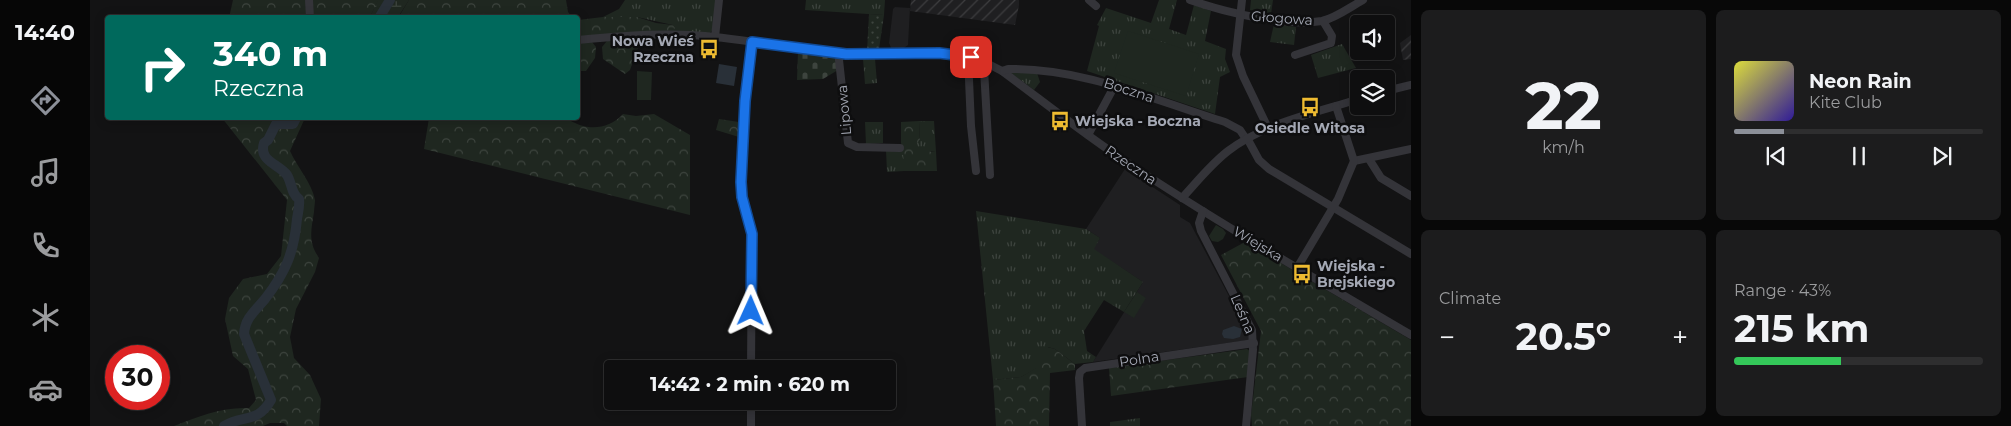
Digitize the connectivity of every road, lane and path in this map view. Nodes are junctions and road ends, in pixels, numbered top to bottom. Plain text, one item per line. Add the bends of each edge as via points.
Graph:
1 (309, 0) edge
2 (719, 0) edge
3 (1089, 0) edge
4 (1190, 0) edge
5 (1242, 0) edge
6 (1363, 0) edge
7 (1096, 6) dead end
8 (1240, 14) junction
9 (310, 15) edge
10 (1323, 21) junction
11 (715, 37) junction
12 (580, 40) edge
13 (752, 42) junction
14 (840, 54) junction
15 (1296, 55) dead end
16 (968, 56) junction
17 (987, 63) junction
18 (1002, 71) junction
19 (1411, 84) edge
20 (1115, 85) junction
21 (1395, 88) edge
22 (1350, 102) edge
23 (1336, 106) junction
24 (1268, 128) junction
25 (1088, 135) junction
26 (1246, 139) junction
27 (900, 148) dead end
28 (1411, 149) edge
29 (1369, 158) junction
30 (1354, 161) junction
31 (976, 171) dead end
32 (990, 175) dead end
33 (1411, 196) edge
34 (1182, 198) junction
35 (1333, 208) junction
36 (1203, 211) junction
37 (1411, 254) edge
38 (1297, 268) junction
39 (1411, 335) edge
40 (1254, 343) junction
41 (751, 360) edge
42 (751, 410) edge
43 (751, 426) edge
44 (1082, 426) edge
45 (1246, 426) edge

1 - 9 street
2 - 11 street
3 - 7 street
4 - 8 street, Głogowa
5 - 8 street
6 - 10 street
8 - 10 street, Głogowa via 1300,22
8 - 24 street via 1236,47 1238,65
10 - 15 street, Głogowa via 1332,36 1331,43
11 - 12 street, Rzeczna via 675,34
11 - 13 street, Rzeczna
13 - 14 street, Rzeczna
13 - 41 street via 741,182 752,234
14 - 16 street, Rzeczna via 939,53
14 - 27 street, Lipowa via 848,143 857,147
16 - 17 street, Rzeczna
16 - 31 street
17 - 18 street, Rzeczna
17 - 32 street via 984,69
18 - 20 street, Boczna via 1060,71
18 - 25 street, Rzeczna
19 - 21 street
20 - 25 street
20 - 26 street, Boczna via 1225,122 1240,130
22 - 23 street
23 - 24 street
23 - 30 street
24 - 26 street
25 - 34 street, Rzeczna
26 - 34 street via 1212,164
26 - 35 street via 1266,167
28 - 29 street
29 - 30 street
29 - 33 street via 1381,178
30 - 35 street
34 - 36 street, Wiejska
35 - 37 street
35 - 38 street
36 - 38 street, Wiejska
36 - 40 street, Leśna via 1199,223 1201,231 1249,320
38 - 39 street, Wiejska
40 - 44 street, Polna via 1085,368 1079,378
40 - 45 street, Leśna
42 - 43 street

